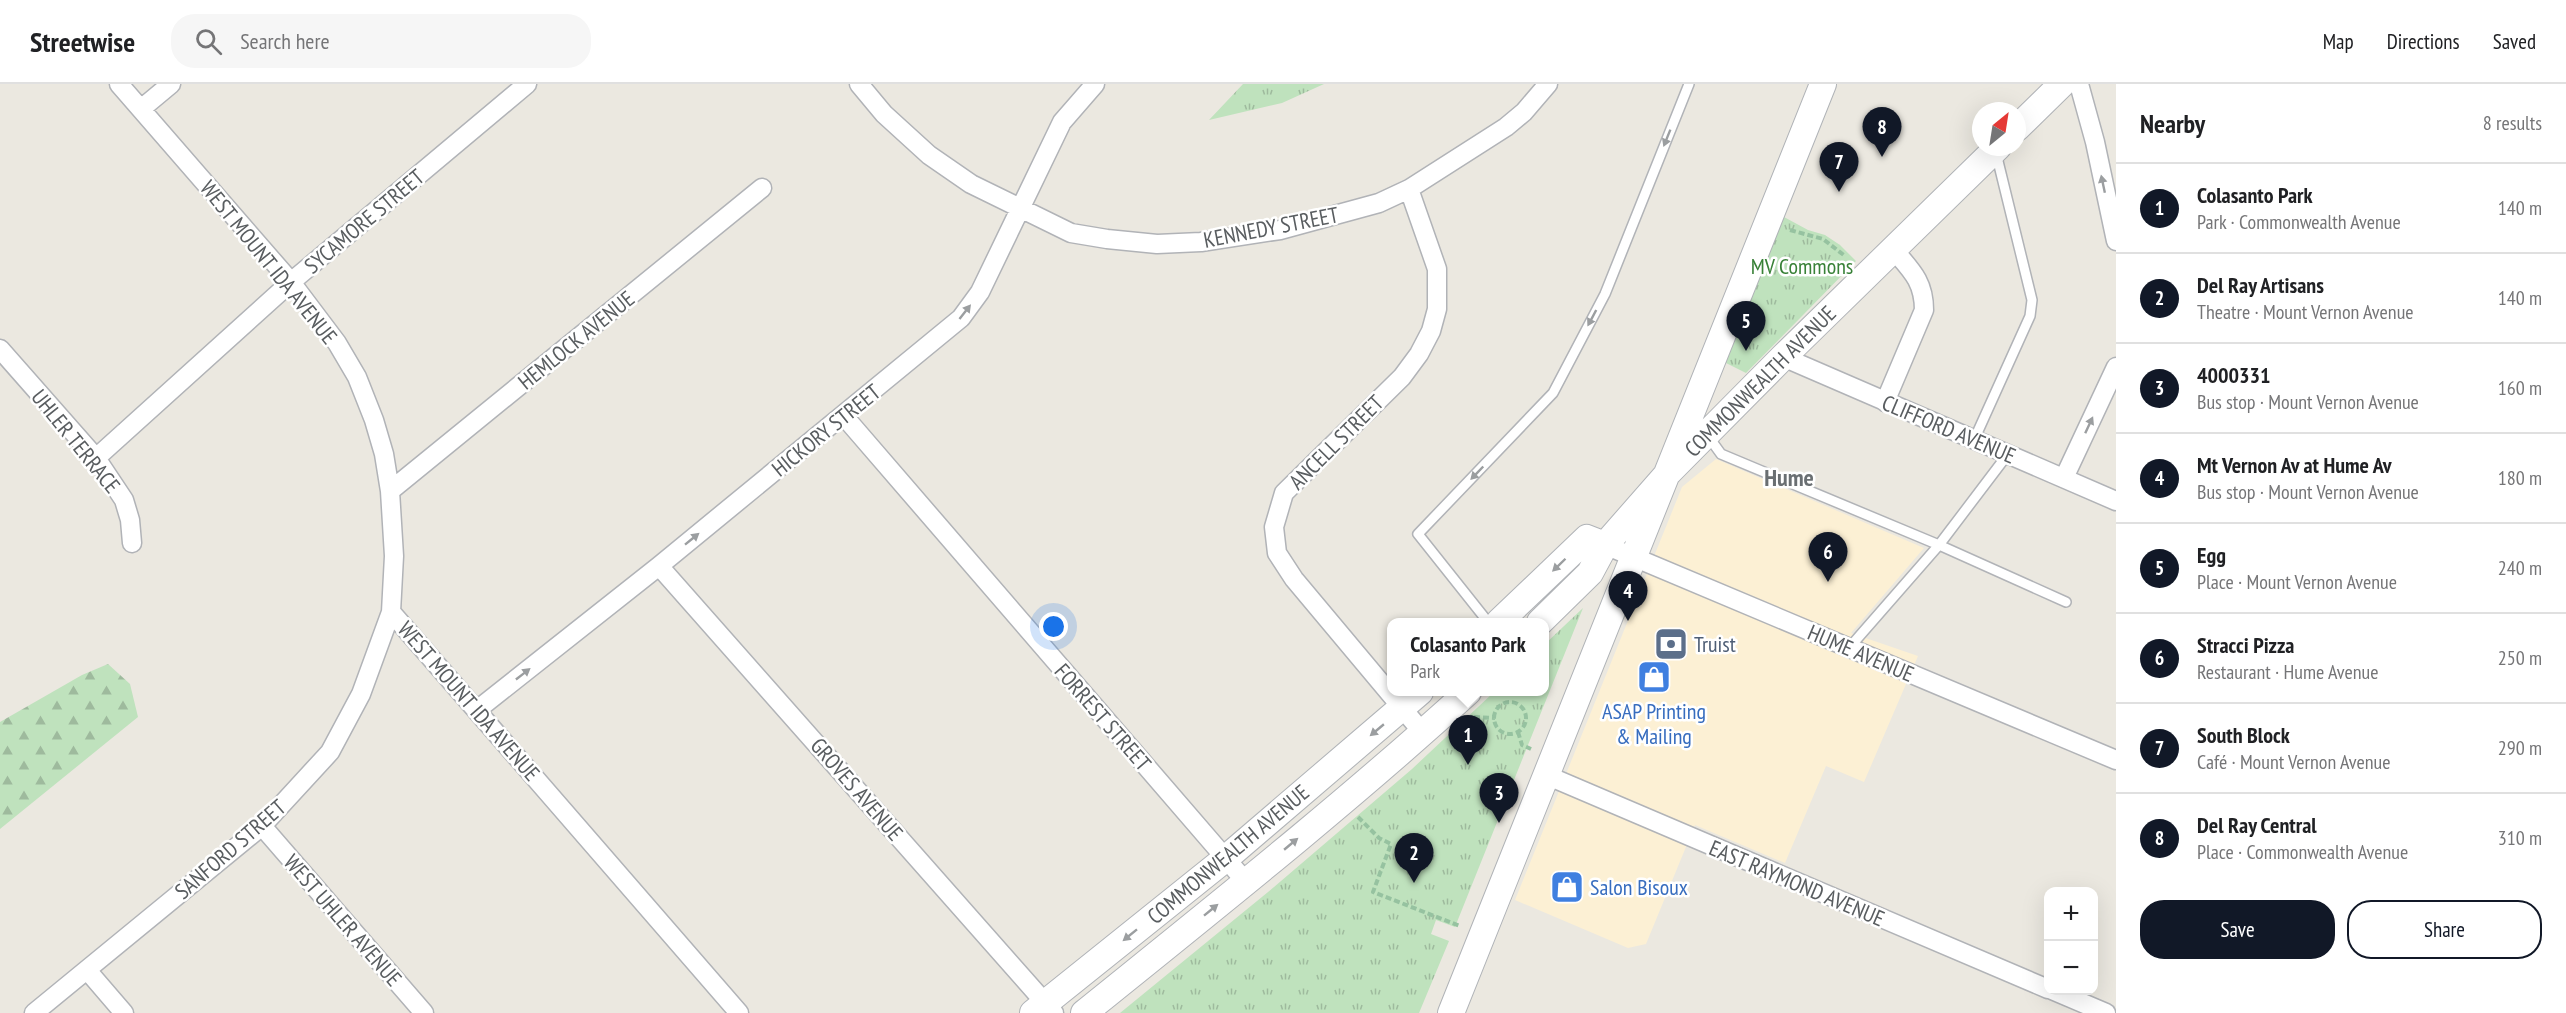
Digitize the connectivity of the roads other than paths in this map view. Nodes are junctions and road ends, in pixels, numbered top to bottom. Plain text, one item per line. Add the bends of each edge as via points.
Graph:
1 (118, 84) edge
2 (171, 84) edge
3 (527, 84) edge
4 (859, 84) edge
5 (1095, 84) edge
6 (1548, 84) edge
7 (1689, 84) edge
8 (1823, 84) edge
9 (2062, 84) edge
10 (2079, 84) edge
11 (141, 109) junction
12 (2026, 119) edge
13 (1988, 156) edge
14 (1998, 156) edge
15 (762, 188) dead end
16 (1408, 189) junction
17 (1022, 208) junction
18 (2116, 241) edge
19 (1893, 249) junction
20 (291, 282) junction
21 (0, 349) edge
22 (1783, 357) junction
23 (2116, 367) edge
24 (1885, 402) junction
25 (843, 416) junction
26 (1707, 434) junction
27 (1974, 440) junction
28 (2008, 454) junction
29 (96, 458) junction
30 (1670, 472) junction
31 (2064, 478) junction
32 (390, 491) junction
33 (2116, 501) edge
34 (132, 543) dead end
35 (1605, 544) junction
36 (1939, 545) junction
37 (1635, 558) junction
38 (659, 566) junction
39 (2067, 602) dead end
40 (391, 612) junction
41 (1485, 618) edge
42 (1503, 618) edge
43 (1544, 618) edge
44 (1849, 648) junction
45 (1387, 691) edge
46 (1391, 696) edge
47 (1415, 696) edge
48 (1468, 704) edge
49 (1401, 708) junction
50 (477, 710) junction
51 (1423, 733) junction
52 (2116, 760) edge
53 (1546, 775) junction
54 (262, 826) junction
55 (1225, 859) junction
56 (1246, 882) junction
57 (87, 970) junction
58 (2044, 987) edge
59 (2062, 995) edge
60 (1044, 1010) edge
61 (34, 1013) edge
62 (124, 1013) edge
63 (424, 1013) edge
64 (739, 1013) edge
65 (1083, 1013) edge
66 (1451, 1013) edge
67 (2106, 1013) edge

1 - 11 street, WEST MOUNT IDA AVENUE
2 - 11 street
3 - 20 street, SYCAMORE STREET
4 - 17 street, KENNEDY STREET via 884,114 929,155 971,184
5 - 17 street, HICKORY STREET via 1062,122
6 - 16 street, KENNEDY STREET via 1506,128
7 -> 41 lane via 1605,294 1553,393 1418,534
8 - 30 street
9 - 12 street
18 -> 10 street
11 - 20 street, WEST MOUNT IDA AVENUE
13 - 19 street, COMMONWEALTH AVENUE
14 - 27 lane via 2032,300 2030,316
15 - 32 street, HEMLOCK AVENUE
16 - 17 street, KENNEDY STREET via 1379,203 1280,230 1201,243 1107,240 1071,232
16 - 45 street, ANCELL STREET via 1437,269 1437,309 1431,331 1402,376 1284,493 1274,527 1277,553 1293,579
25 -> 17 street, HICKORY STREET via 961,318 980,292
19 - 22 street, COMMONWEALTH AVENUE
19 - 24 street via 1921,284 1924,310
20 - 29 street, SYCAMORE STREET
20 - 32 street, WEST MOUNT IDA AVENUE via 357,377 384,454
21 - 29 street, UHLER TERRACE
22 - 24 street, CLIFFORD AVENUE
22 - 26 street, COMMONWEALTH AVENUE
31 -> 23 street
24 - 27 street, CLIFFORD AVENUE
38 -> 25 street, HICKORY STREET
25 - 55 street, FORREST STREET
26 - 30 street, COMMONWEALTH AVENUE
26 - 36 lane via 1721,454
27 - 28 street, CLIFFORD AVENUE
28 - 31 street, CLIFFORD AVENUE
28 - 36 lane
29 - 34 street, UHLER TERRACE via 124,500
30 - 35 street, COMMONWEALTH AVENUE
30 - 37 street
31 - 33 street, CLIFFORD AVENUE
32 - 40 street, WEST MOUNT IDA AVENUE via 394,556
35 - 37 street, HUME AVENUE
35 -> 42 street via 1587,538
35 - 43 street, COMMONWEALTH AVENUE via 1590,573
36 - 39 lane
36 - 44 lane
37 - 44 street, HUME AVENUE
37 - 53 street
50 -> 38 street, HICKORY STREET
38 - 60 street, GROVES AVENUE
40 - 50 street, WEST MOUNT IDA AVENUE
40 - 54 street, SANFORD STREET via 361,694 330,752
44 - 52 street, HUME AVENUE
46 - 49 street, ANCELL STREET
47 - 49 street, COMMONWEALTH AVENUE
48 - 51 street, COMMONWEALTH AVENUE
49 - 51 street, ANCELL STREET
49 -> 55 street, COMMONWEALTH AVENUE
50 - 64 street, WEST MOUNT IDA AVENUE
56 -> 51 street, COMMONWEALTH AVENUE
53 - 58 street, EAST RAYMOND AVENUE
53 - 66 street
54 - 57 street, SANFORD STREET
54 - 63 street, WEST UHLER AVENUE
55 - 56 street, FORREST STREET
55 -> 60 street, COMMONWEALTH AVENUE
65 -> 56 street, COMMONWEALTH AVENUE
57 - 61 street, SANFORD STREET
57 - 62 street
59 - 67 street, EAST RAYMOND AVENUE

